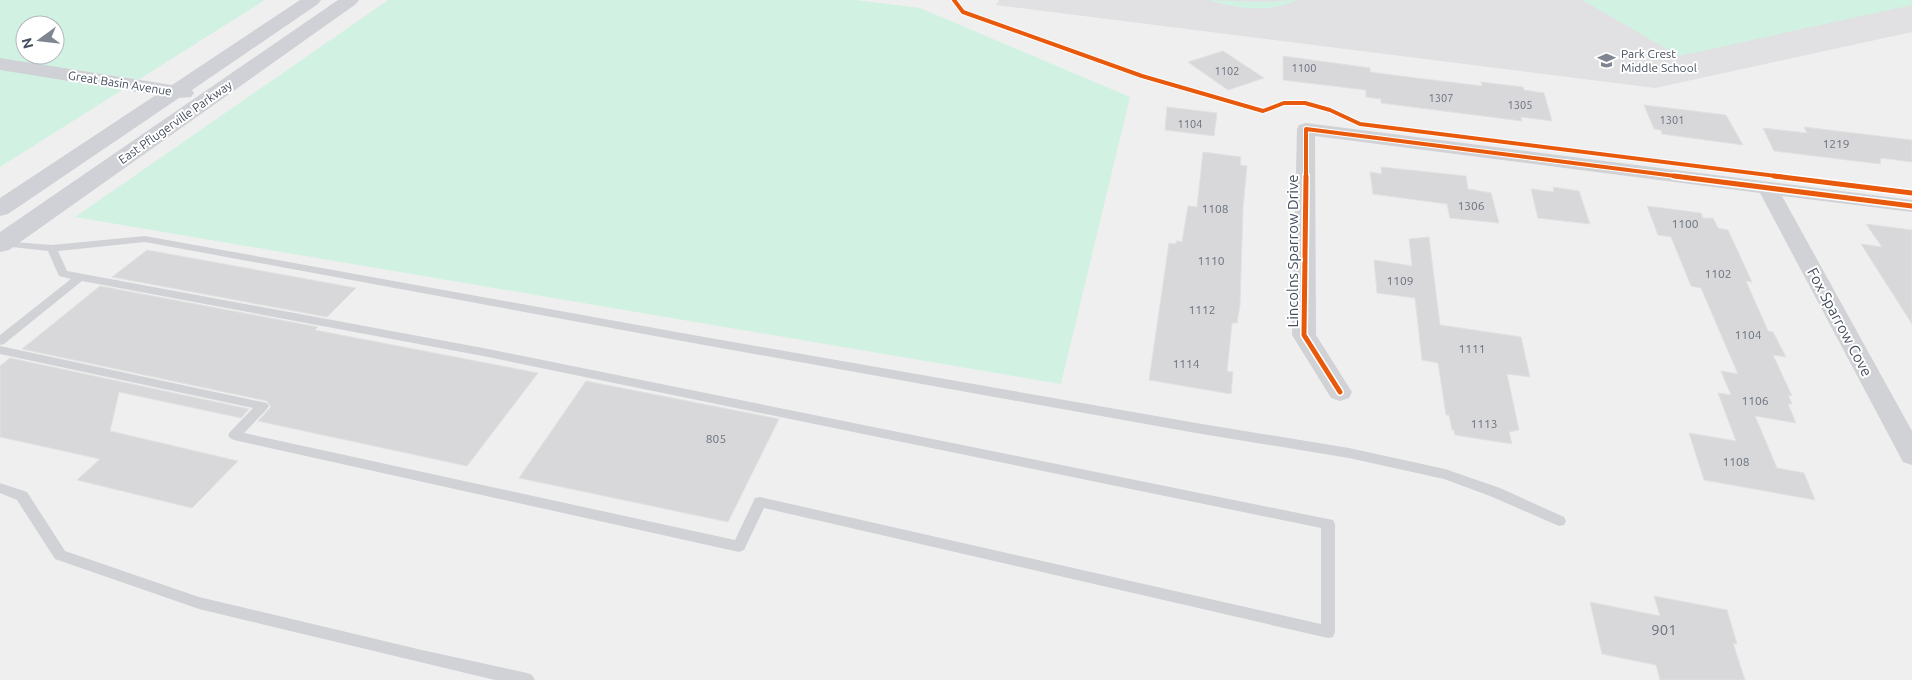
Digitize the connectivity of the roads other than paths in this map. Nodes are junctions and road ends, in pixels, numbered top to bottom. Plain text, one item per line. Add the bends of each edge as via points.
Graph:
1 (312, 0) edge
2 (350, 0) edge
3 (0, 64) edge
4 (176, 92) junction
5 (210, 97) junction
6 (1768, 189) junction
7 (1912, 206) edge
8 (0, 209) edge
9 (1, 244) edge
10 (52, 248) junction
11 (80, 277) junction
12 (0, 341) edge
13 (0, 350) edge
14 (1340, 392) dead end
15 (1912, 455) edge
16 (0, 488) edge
17 (1559, 521) dead end
18 (527, 680) edge

1 - 4 main road, East Pflugerville Parkway
2 - 5 main road, East Pflugerville Parkway
3 - 4 main road, Great Basin Avenue
4 - 5 main road, Great Basin Avenue
4 - 8 main road, East Pflugerville Parkway
5 - 9 main road, East Pflugerville Parkway
6 - 7 street
6 - 14 street, Lincolns Sparrow Drive via 1306,130 1304,335
6 - 15 street, Fox Sparrow Cove
9 - 10 lane
10 - 11 lane via 63,274
10 - 17 lane via 146,239 693,339 1349,453 1445,474
11 - 12 lane
11 - 13 lane via 493,354 1328,524 1328,632 760,502 739,546 234,436 263,406
16 - 18 lane via 22,496 60,555 199,603

